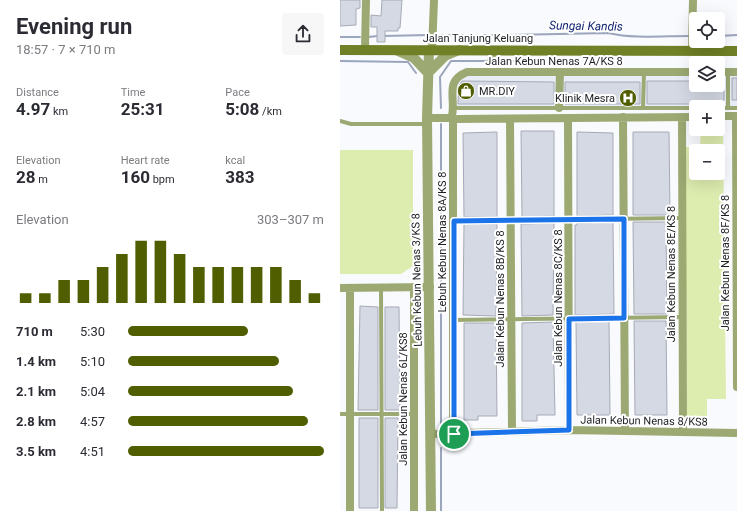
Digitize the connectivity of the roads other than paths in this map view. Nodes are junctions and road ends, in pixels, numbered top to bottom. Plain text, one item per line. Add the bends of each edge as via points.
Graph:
1 (366, 0) edge
2 (434, 0) edge
3 (693, 0) edge
4 (502, 49) junction
5 (340, 50) edge
6 (365, 50) junction
7 (393, 50) junction
8 (430, 50) junction
9 (459, 50) junction
10 (692, 50) junction
11 (737, 51) edge
12 (489, 60) dead end
13 (560, 72) junction
14 (644, 72) junction
15 (689, 72) edge
16 (728, 72) joint
17 (737, 72) edge
18 (428, 73) junction
19 (453, 108) junction
20 (559, 108) junction
21 (643, 108) junction
22 (689, 108) edge
23 (728, 108) joint
24 (737, 108) edge
25 (725, 116) edge
26 (736, 116) edge
27 (623, 117) junction
28 (682, 117) junction
29 (689, 117) edge
30 (510, 118) junction
31 (568, 118) junction
32 (454, 120) junction
33 (340, 121) edge
34 (427, 121) junction
35 (682, 218) junction
36 (624, 219) junction
37 (511, 220) junction
38 (568, 220) junction
39 (737, 220) edge
40 (454, 221) junction
41 (414, 287) junction
42 (430, 287) junction
43 (340, 288) edge
44 (350, 288) junction
45 (381, 288) junction
46 (737, 303) edge
47 (683, 317) junction
48 (624, 318) junction
49 (511, 319) junction
50 (569, 319) junction
51 (453, 320) junction
52 (737, 387) edge
53 (340, 414) edge
54 (350, 414) junction
55 (381, 414) junction
56 (413, 414) junction
57 (569, 430) junction
58 (625, 430) junction
59 (512, 432) junction
60 (683, 432) junction
61 (737, 433) edge
62 (431, 434) junction
63 (454, 434) junction
64 (350, 511) edge
65 (382, 511) edge
66 (414, 511) edge
67 (431, 511) edge

1 - 6 street
2 - 8 street
3 - 10 street
4 - 9 main road, Jalan Tanjung Keluang
4 - 10 main road, Jalan Tanjung Keluang
4 - 12 lane
5 - 6 main road, Jalan Tanjung Keluang
6 - 7 main road, Jalan Tanjung Keluang
7 - 8 main road, Jalan Tanjung Keluang
7 - 18 street via 408,54
8 - 9 main road, Jalan Tanjung Keluang
8 - 18 street, Lebuh Kebun Nenas 3/KS 8
9 - 18 street via 445,56
10 - 11 main road, Jalan Tanjung Keluang
13 - 14 street, Jalan Kebun Nenas 7A/KS 8
13 - 19 street, Jalan Kebun Nenas 7A/KS 8 via 467,72 454,80
13 - 20 street
14 - 15 street, Jalan Kebun Nenas 7A/KS 8
14 - 21 lane
16 - 17 street
16 - 23 lane
18 - 34 street, Lebuh Kebun Nenas 3/KS 8
19 - 20 lane
19 - 32 street, Jalan Kebun Nenas 7A/KS 8
20 - 21 lane
21 - 22 lane
23 - 24 lane
25 - 26 street
26 - 39 street, Jalan Kebun Nenas 8F/KS 8
27 - 28 street
27 - 31 street
27 - 36 street
28 - 29 street
28 - 35 street, Jalan Kebun Nenas 8E/KS 8
30 - 31 street
30 - 32 street
30 - 37 street, Jalan Kebun Nenas 8B/KS 8
31 - 38 street, Jalan Kebun Nenas 8C/KS 8
32 - 34 street
32 - 40 street, Lebuh Kebun Nenas 8A/KS 8
33 - 34 lane via 351,124
34 - 42 street, Lebuh Kebun Nenas 3/KS 8
35 - 36 lane
35 - 47 street, Jalan Kebun Nenas 8E/KS 8
36 - 38 lane
36 - 48 street
37 - 38 lane
37 - 40 lane
37 - 49 street, Jalan Kebun Nenas 8B/KS 8
38 - 50 street, Jalan Kebun Nenas 8C/KS 8
39 - 46 street, Jalan Kebun Nenas 8F/KS 8
40 - 51 street, Lebuh Kebun Nenas 8A/KS 8
41 - 42 street
41 - 45 street
41 - 56 street, Jalan Kebun Nenas 6L/KS8
42 - 62 street, Lebuh Kebun Nenas 3/KS 8
43 - 44 street
44 - 45 street
44 - 54 street
45 - 55 lane
46 - 52 street, Jalan Kebun Nenas 8F/KS 8
47 - 48 lane
47 - 60 street, Jalan Kebun Nenas 8E/KS 8
48 - 50 lane
48 - 58 street
49 - 50 lane
49 - 51 lane
49 - 59 street, Jalan Kebun Nenas 8B/KS 8
50 - 57 street, Jalan Kebun Nenas 8C/KS 8
51 - 63 street, Lebuh Kebun Nenas 8A/KS 8
53 - 54 lane
54 - 55 lane
54 - 64 street
55 - 56 lane
55 - 65 lane
56 - 66 street, Jalan Kebun Nenas 6L/KS8
57 - 58 street, Jalan Kebun Nenas 8/KS8
57 - 59 street, Jalan Kebun Nenas 8/KS8
58 - 60 street, Jalan Kebun Nenas 8/KS8
59 - 63 street, Jalan Kebun Nenas 8/KS8
60 - 61 street, Jalan Kebun Nenas 8/KS8
62 - 63 street, Jalan Kebun Nenas 8/KS8
62 - 67 street, Lebuh Kebun Nenas 3/KS 8

